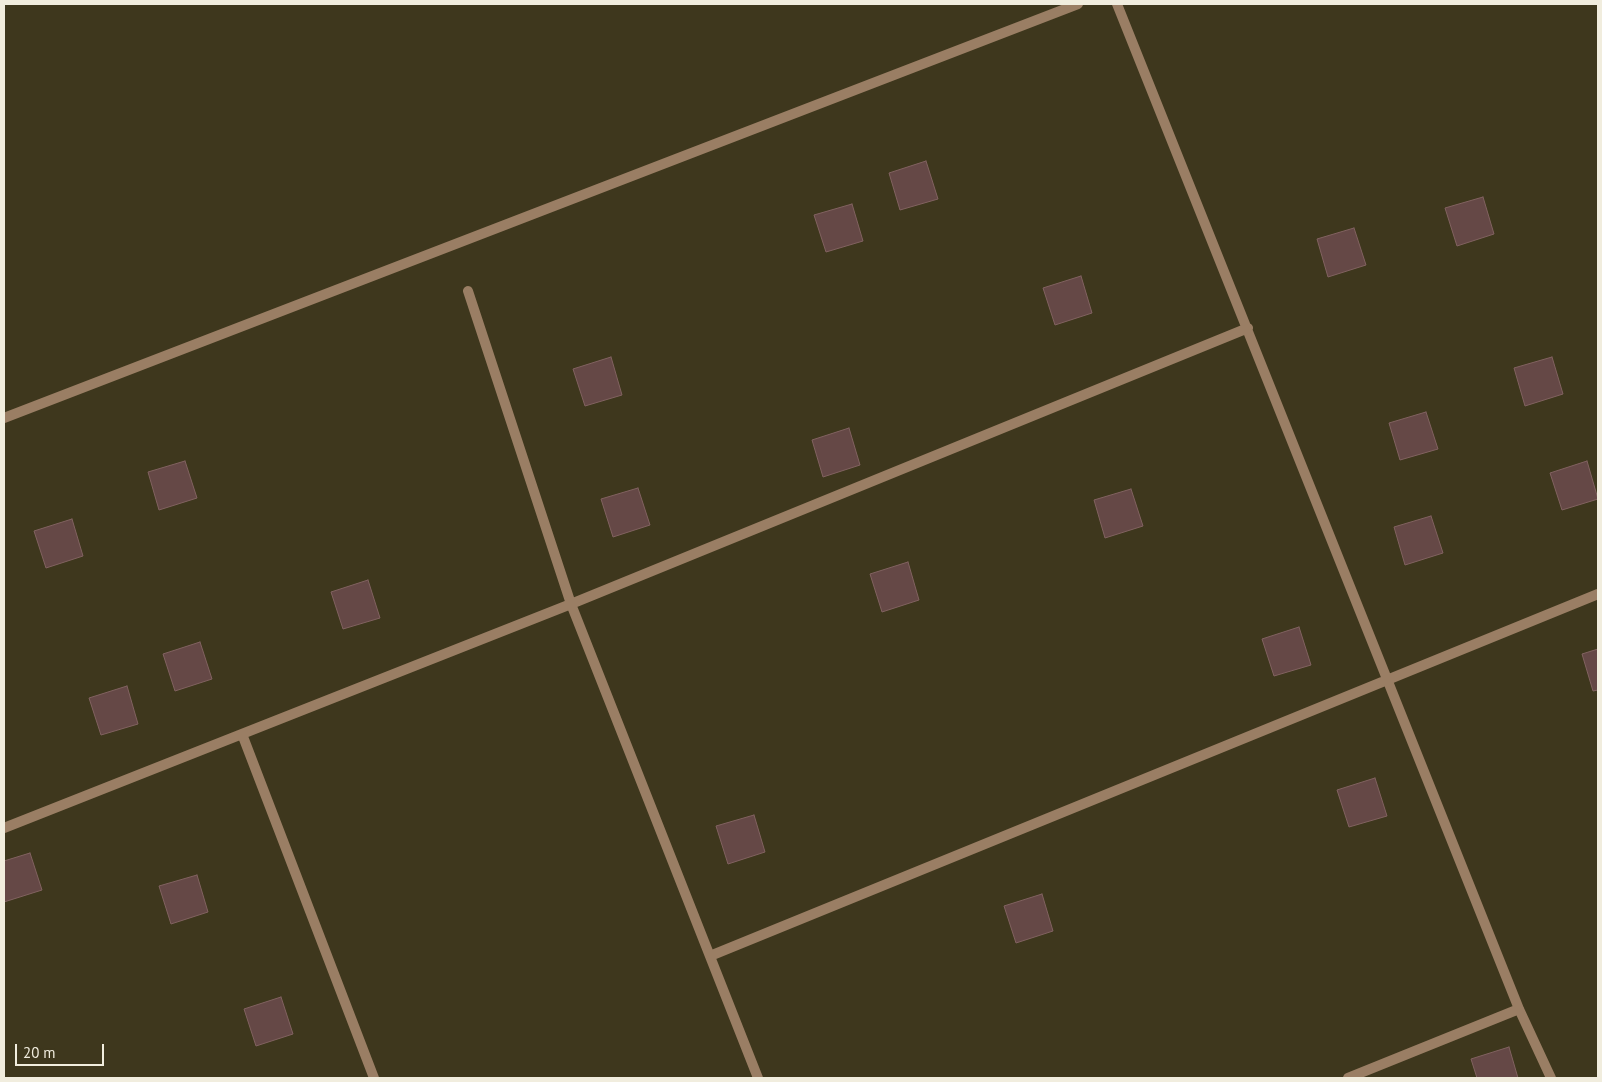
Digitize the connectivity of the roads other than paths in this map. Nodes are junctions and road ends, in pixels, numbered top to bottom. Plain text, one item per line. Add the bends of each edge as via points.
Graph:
1 (1078, 4) edge
2 (1116, 4) edge
3 (468, 291) dead end
4 (1248, 328) junction
5 (4, 418) edge
6 (1598, 594) edge
7 (571, 604) junction
8 (1388, 679) junction
9 (242, 734) junction
10 (4, 828) edge
11 (710, 956) junction
12 (1519, 1008) junction
13 (374, 1078) edge
14 (758, 1078) edge
15 (1348, 1078) edge
16 (1550, 1078) edge

1 - 5 street
2 - 4 street
3 - 7 street
4 - 7 street
4 - 8 street
6 - 8 street
7 - 9 street
7 - 11 street
8 - 11 street
8 - 12 street
9 - 10 street
9 - 13 street
11 - 14 street
12 - 15 street
12 - 16 street

